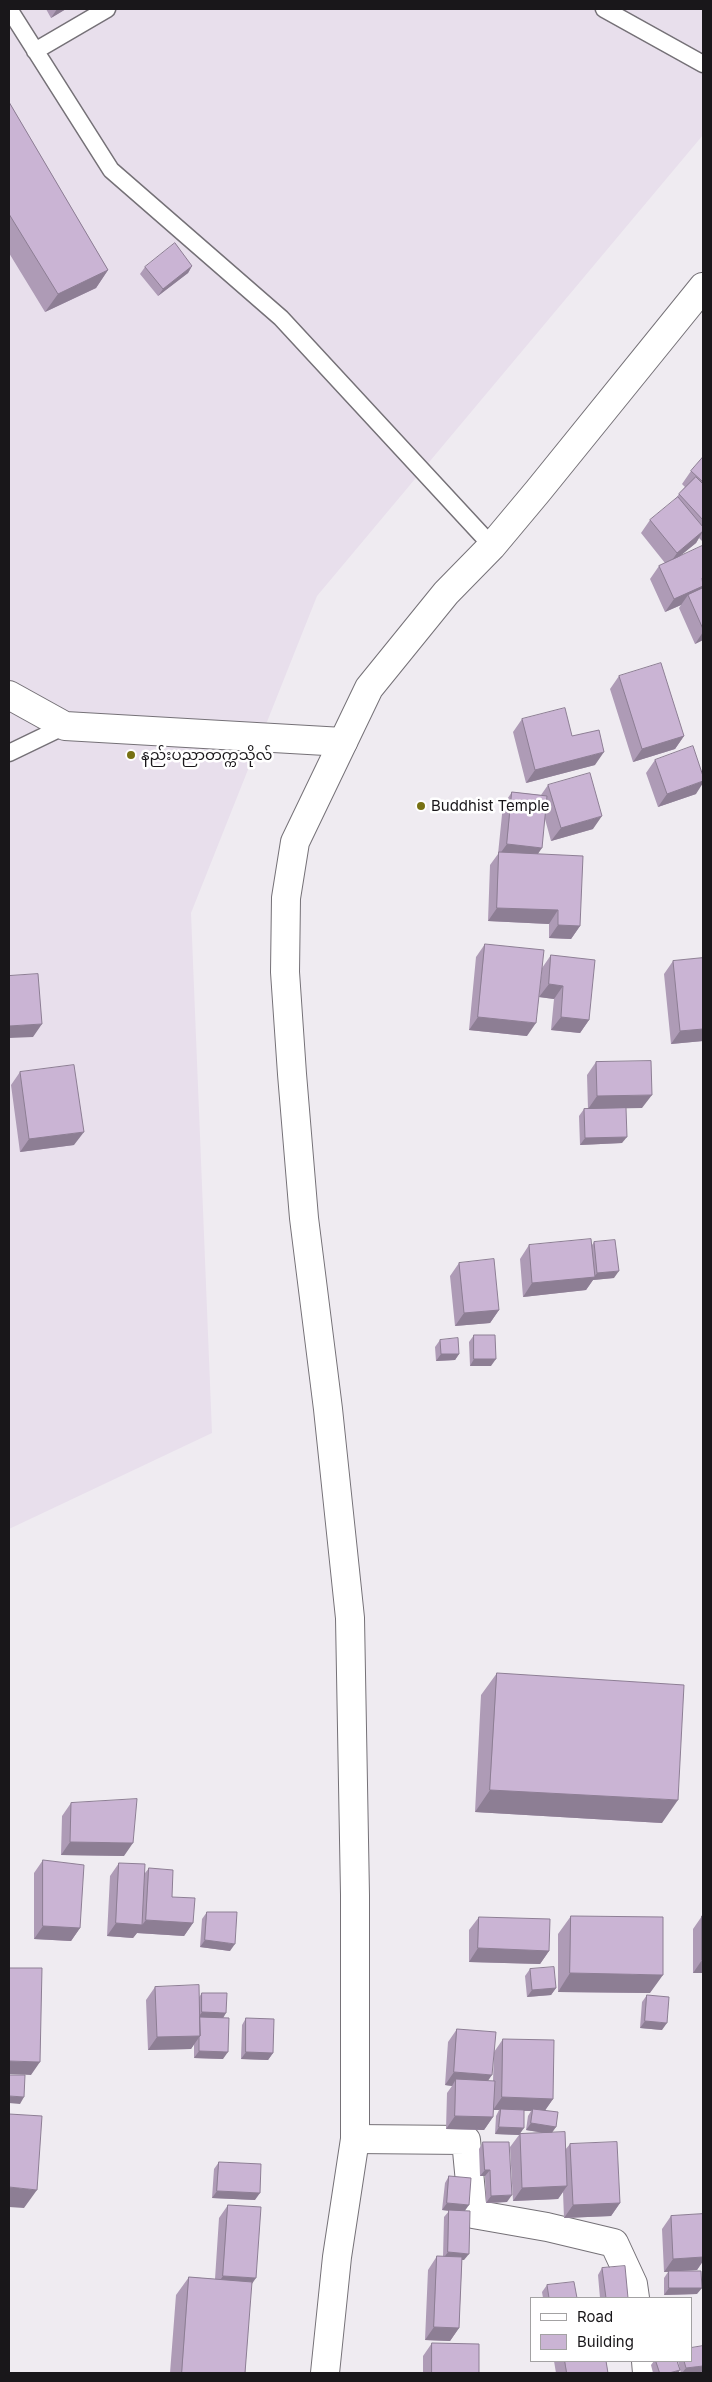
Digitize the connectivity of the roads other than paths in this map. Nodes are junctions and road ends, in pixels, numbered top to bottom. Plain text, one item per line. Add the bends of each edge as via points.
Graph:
1 (9, 9) edge
2 (107, 9) edge
3 (604, 9) edge
4 (36, 51) junction
5 (703, 64) edge
6 (703, 287) edge
7 (492, 546) junction
8 (9, 695) edge
9 (65, 726) junction
10 (343, 742) junction
11 (9, 753) edge
12 (355, 2139) junction
13 (635, 2297) edge
14 (325, 2373) edge

1 - 4 lane
2 - 4 lane
3 - 5 lane
4 - 7 lane via 111,170 281,318
6 - 7 main road
7 - 10 main road via 446,593 369,688
8 - 9 main road
9 - 10 main road
9 - 11 lane
10 - 12 main road via 295,842 286,898 285,972 301,1190 350,1618
12 - 13 main road via 466,2140 473,2214 614,2243 633,2284
12 - 14 main road via 336,2257

